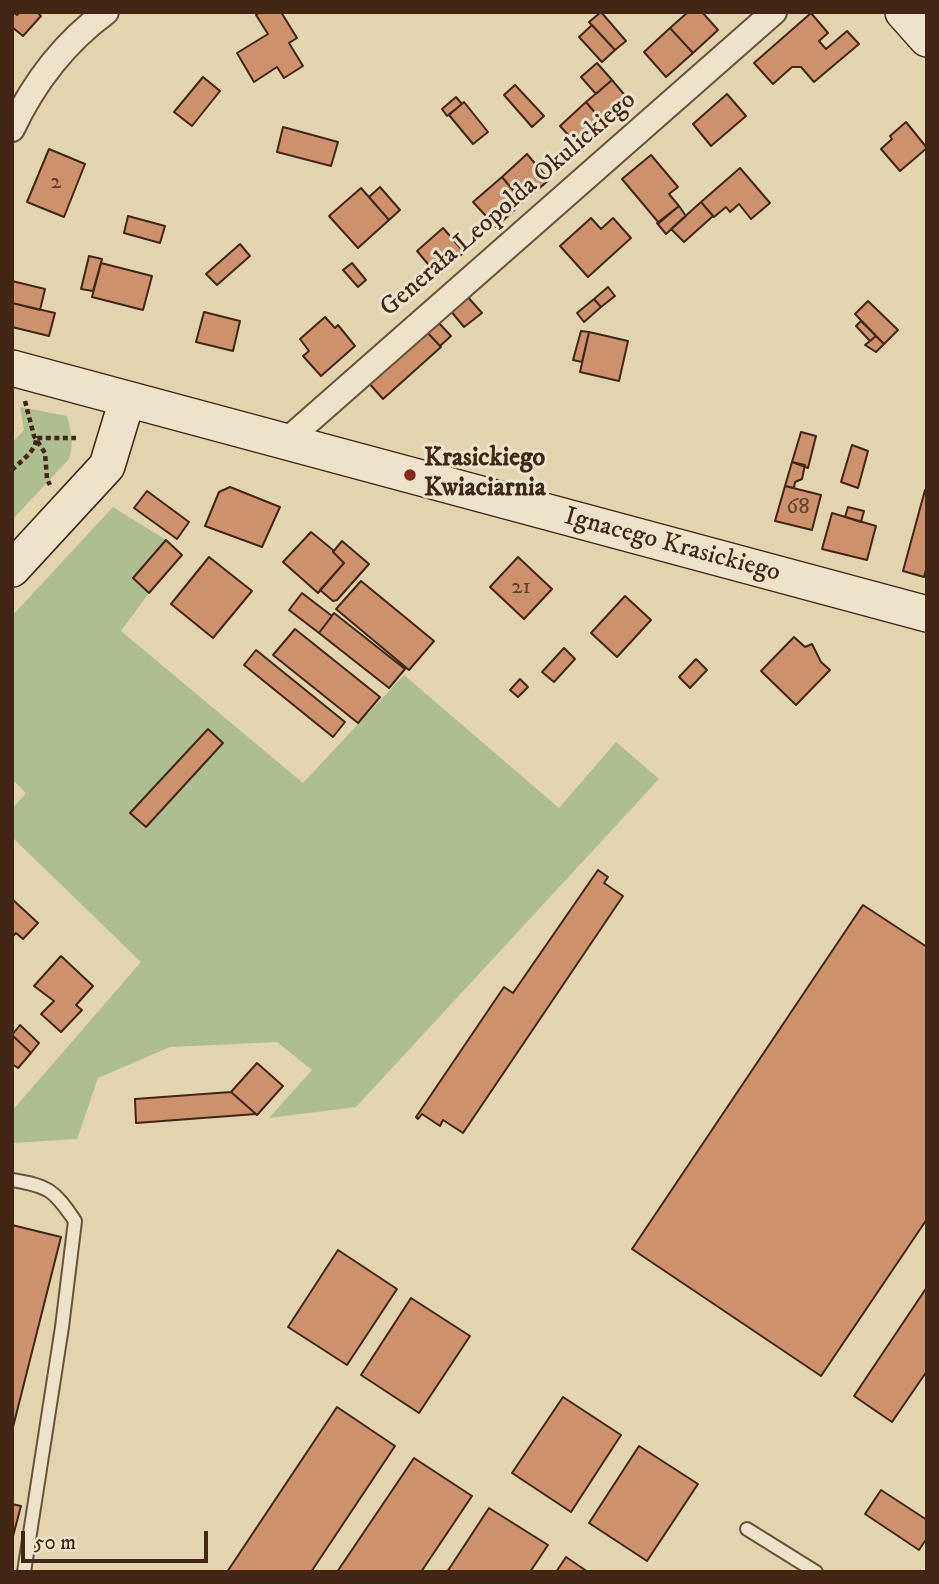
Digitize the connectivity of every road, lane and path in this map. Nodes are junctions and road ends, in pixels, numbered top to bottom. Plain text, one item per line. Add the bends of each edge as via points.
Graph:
1 (774, 12) edge
2 (903, 12) edge
3 (97, 15) edge
4 (927, 39) edge
5 (12, 129) edge
6 (12, 369) edge
7 (25, 400) dead end
8 (127, 400) junction
9 (36, 438) junction
10 (76, 438) dead end
11 (285, 442) junction
12 (12, 470) edge
13 (51, 486) dead end
14 (12, 569) edge
15 (927, 614) edge
16 (12, 1180) edge
17 (747, 1529) dead end
18 (24, 1572) edge
19 (816, 1572) edge

1 - 11 street, Generała Leopolda Okulickiego
2 - 4 street
3 - 5 street via 50,66
6 - 8 street, Ignacego Krasickiego
7 - 9 path
8 - 11 street, Ignacego Krasickiego
8 - 14 street via 107,466
9 - 10 path
9 - 12 path via 34,448
9 - 13 path via 45,453
11 - 15 street, Ignacego Krasickiego
16 - 18 lane via 43,1185 75,1221
17 - 19 lane

